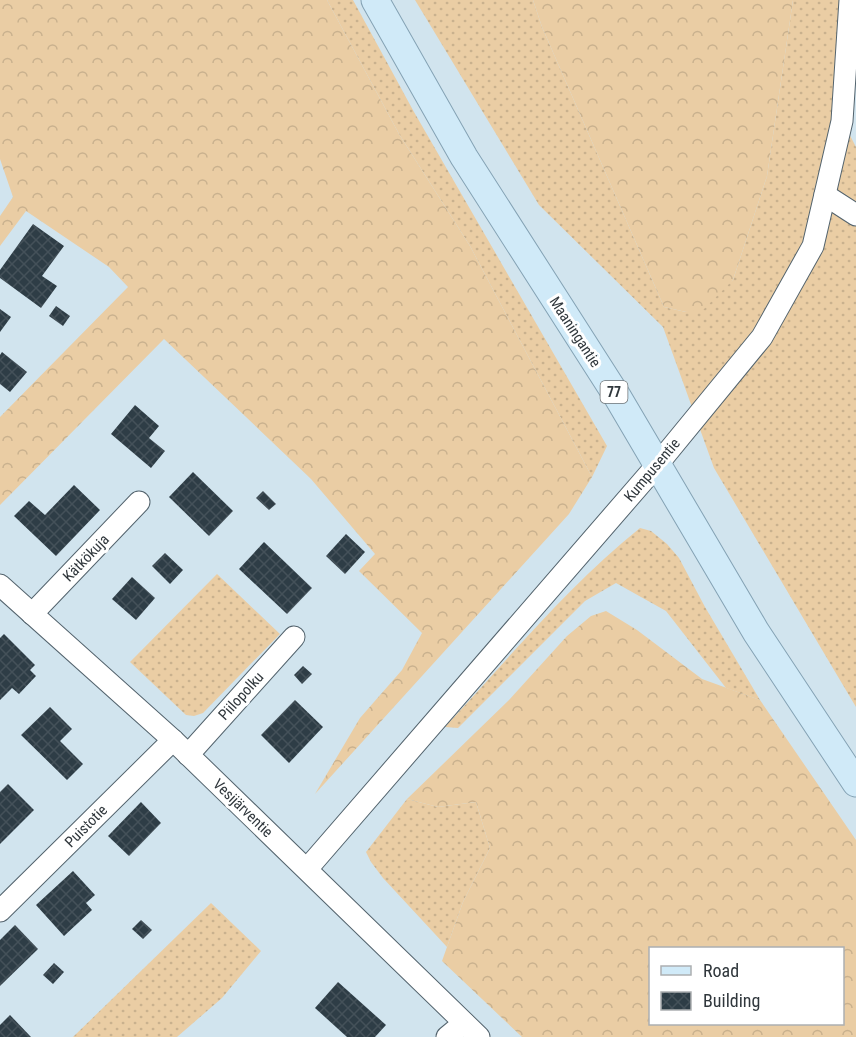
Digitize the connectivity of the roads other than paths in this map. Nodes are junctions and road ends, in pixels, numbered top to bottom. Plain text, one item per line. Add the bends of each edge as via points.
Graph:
1 (375, 0) edge
2 (850, 0) edge
3 (825, 195) junction
4 (856, 215) edge
5 (657, 465) junction
6 (139, 502) dead end
7 (3, 594) edge
8 (32, 614) junction
9 (294, 637) dead end
10 (180, 748) junction
11 (856, 783) edge
12 (307, 869) junction
13 (0, 911) edge
14 (471, 1030) edge
15 (447, 1037) edge

1 - 5 main road, Maaningantie / 77 via 464,157
2 - 3 street, Kumpusentie via 842,121
3 - 4 street
3 - 5 street, Kumpusentie via 813,246 762,337
5 - 11 main road, Maaningantie / 77 via 756,632
5 - 12 street, Kumpusentie
6 - 8 street, Kätkökuja
7 - 8 street, Vesijärventie
8 - 10 street, Vesijärventie
9 - 10 street, Piilopolku
10 - 12 street, Vesijärventie
10 - 13 street, Puistotie
12 - 14 street, Vesijärventie
14 - 15 street

